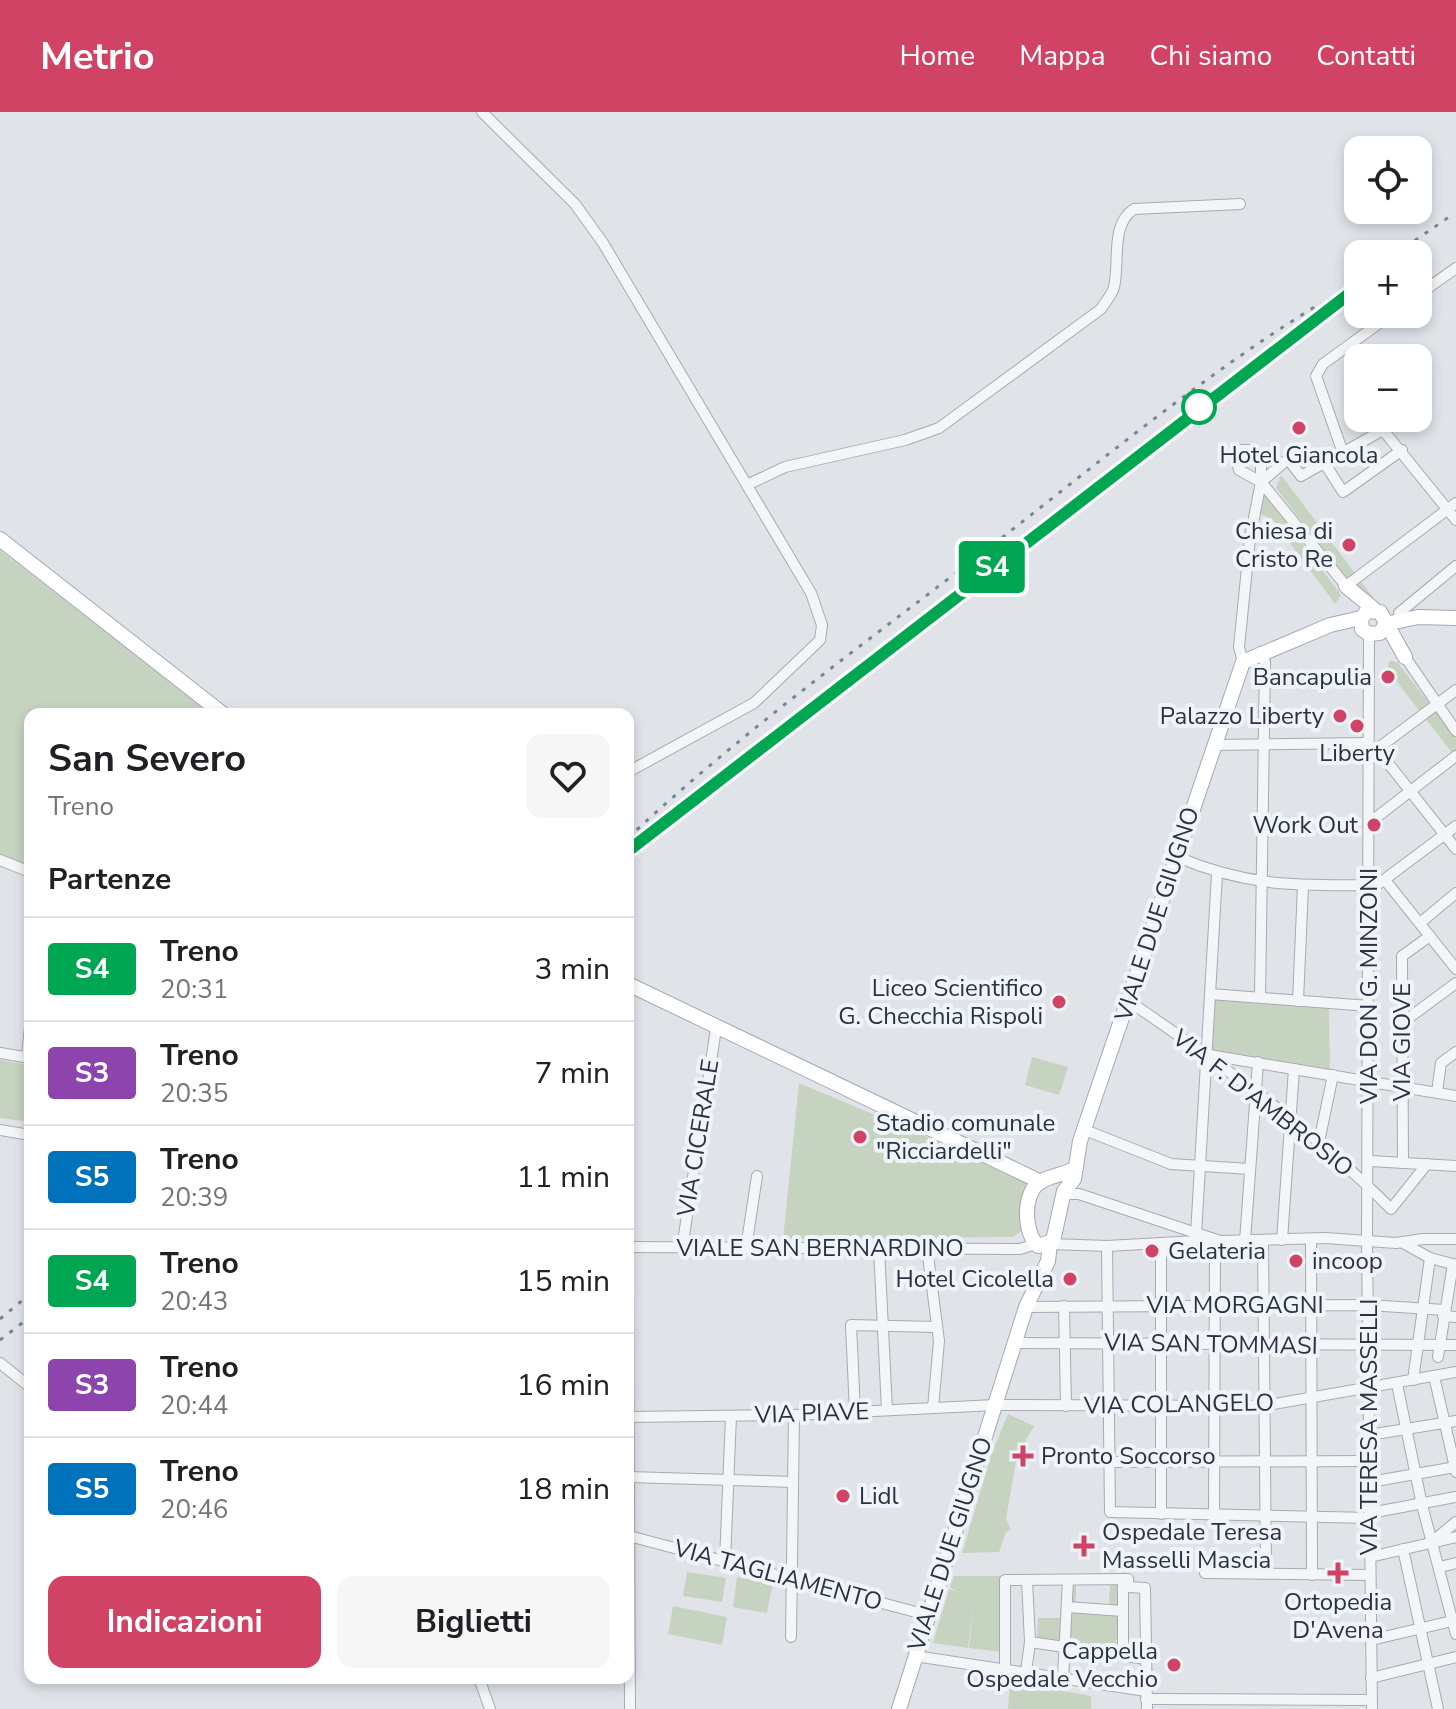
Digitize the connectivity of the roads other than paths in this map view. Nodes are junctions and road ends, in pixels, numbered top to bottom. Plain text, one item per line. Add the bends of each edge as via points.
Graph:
1 (482, 112) edge
2 (1240, 204) dead end
3 (1456, 268) edge
4 (1432, 285) edge
5 (1373, 328) edge
6 (1402, 450) junction
7 (1343, 453) junction
8 (1325, 464) junction
9 (1261, 482) junction
10 (747, 485) junction
11 (1452, 506) edge
12 (1456, 520) edge
13 (0, 539) edge
14 (1456, 566) edge
15 (1346, 586) junction
16 (1420, 594) junction
17 (1399, 613) junction
18 (1418, 617) junction
19 (1456, 618) edge
20 (1369, 622) junction
21 (1385, 624) junction
22 (1260, 652) junction
23 (1405, 657) junction
24 (1243, 662) junction
25 (1456, 690) edge
26 (1436, 705) junction
27 (215, 708) edge
28 (1456, 731) edge
29 (1214, 745) junction
30 (1266, 745) junction
31 (1371, 748) junction
32 (1456, 756) edge
33 (634, 769) edge
34 (1410, 791) junction
35 (1369, 823) junction
36 (1456, 826) edge
37 (1444, 834) junction
38 (1456, 849) edge
39 (1175, 856) junction
40 (0, 860) edge
41 (24, 870) edge
42 (1217, 874) junction
43 (1385, 880) junction
44 (1264, 882) junction
45 (1303, 886) junction
46 (1369, 888) junction
47 (1456, 893) edge
48 (1420, 923) junction
49 (1430, 936) junction
50 (1456, 969) edge
51 (1456, 983) edge
52 (634, 987) edge
53 (1210, 994) junction
54 (1260, 997) junction
55 (1298, 1001) junction
56 (1130, 1002) junction
57 (1369, 1006) junction
58 (1402, 1023) junction
59 (716, 1029) junction
60 (1456, 1052) edge
61 (0, 1053) edge
62 (1207, 1055) junction
63 (24, 1056) edge
64 (1258, 1062) junction
65 (1294, 1069) junction
66 (1333, 1075) junction
67 (1370, 1082) junction
68 (1402, 1085) junction
69 (1437, 1092) junction
70 (1255, 1095) junction
71 (1456, 1096) edge
72 (1292, 1123) junction
73 (0, 1130) edge
74 (1085, 1130) junction
75 (24, 1134) edge
76 (1319, 1142) junction
77 (1370, 1161) junction
78 (1403, 1163) junction
79 (1427, 1164) junction
80 (1456, 1166) edge
81 (1200, 1167) junction
82 (1076, 1168) junction
83 (1250, 1169) junction
84 (1022, 1173) junction
85 (757, 1176) dead end
86 (1045, 1181) junction
87 (1370, 1188) junction
88 (1063, 1193) junction
89 (1031, 1194) junction
90 (1196, 1235) junction
91 (1311, 1239) junction
92 (1456, 1239) edge
93 (1215, 1240) junction
94 (1263, 1240) junction
95 (1282, 1240) junction
96 (1245, 1241) junction
97 (1041, 1242) junction
98 (1367, 1242) junction
99 (1403, 1243) junction
100 (1161, 1244) junction
101 (1107, 1246) junction
102 (634, 1247) edge
103 (682, 1248) junction
104 (746, 1248) junction
105 (879, 1248) junction
106 (927, 1248) junction
107 (1430, 1258) junction
108 (1455, 1264) edge
109 (1452, 1294) edge
110 (1159, 1304) junction
111 (1106, 1305) junction
112 (1215, 1305) junction
113 (1263, 1305) junction
114 (1313, 1305) junction
115 (1368, 1305) junction
116 (1064, 1306) junction
117 (1026, 1307) junction
118 (1422, 1307) junction
119 (1444, 1313) junction
120 (1456, 1317) edge
121 (883, 1325) junction
122 (937, 1327) junction
123 (1063, 1342) junction
124 (1106, 1342) junction
125 (1015, 1343) junction
126 (1161, 1344) junction
127 (1310, 1344) junction
128 (1215, 1345) junction
129 (1263, 1345) junction
130 (1368, 1345) junction
131 (1417, 1345) junction
132 (1456, 1345) edge
133 (1438, 1352) junction
134 (0, 1363) edge
135 (1456, 1372) edge
136 (1434, 1376) junction
137 (1413, 1380) junction
138 (24, 1382) edge
139 (1397, 1384) junction
140 (1369, 1389) junction
141 (1312, 1398) junction
142 (995, 1405) junction
143 (1066, 1406) junction
144 (1108, 1406) junction
145 (1263, 1406) junction
146 (1162, 1407) junction
147 (1214, 1407) junction
148 (933, 1408) junction
149 (887, 1410) junction
150 (855, 1412) junction
151 (794, 1415) junction
152 (731, 1416) junction
153 (634, 1417) edge
154 (1450, 1422) edge
155 (1405, 1430) junction
156 (1369, 1435) junction
157 (1214, 1460) junction
158 (1263, 1461) junction
159 (1314, 1461) junction
160 (1369, 1461) junction
161 (1108, 1462) junction
162 (1162, 1462) junction
163 (1456, 1469) edge
164 (1415, 1475) junction
165 (634, 1477) edge
166 (728, 1480) junction
167 (793, 1482) junction
168 (1370, 1482) junction
169 (1456, 1497) edge
170 (1422, 1505) junction
171 (1161, 1514) junction
172 (1214, 1516) junction
173 (1265, 1516) junction
174 (1370, 1516) junction
175 (1312, 1517) junction
176 (1456, 1522) edge
177 (1456, 1537) edge
178 (634, 1541) edge
179 (1432, 1542) junction
180 (1403, 1549) junction
181 (1370, 1557) junction
182 (725, 1561) junction
183 (1456, 1563) edge
184 (1440, 1567) junction
185 (1205, 1573) dead end
186 (1266, 1574) junction
187 (1312, 1575) junction
188 (1370, 1575) junction
189 (791, 1578) junction
190 (1123, 1579) junction
191 (1027, 1580) junction
192 (1068, 1580) junction
193 (1067, 1607) junction
194 (1123, 1611) junction
195 (927, 1615) junction
196 (1454, 1620) edge
197 (1421, 1628) junction
198 (1456, 1634) edge
199 (791, 1637) dead end
200 (1371, 1640) junction
201 (1030, 1642) junction
202 (1066, 1647) junction
203 (915, 1656) junction
204 (1123, 1656) junction
205 (1456, 1657) edge
206 (1146, 1659) junction
207 (1428, 1663) junction
208 (1005, 1669) junction
209 (1026, 1672) junction
210 (1063, 1678) junction
211 (1371, 1678) junction
212 (481, 1684) edge
213 (630, 1684) edge
214 (1146, 1700) edge
215 (1310, 1704) edge
216 (1181, 1705) edge
217 (1217, 1705) edge
218 (1253, 1705) edge
219 (1372, 1705) edge
220 (490, 1709) edge
221 (630, 1709) edge
222 (899, 1709) edge
223 (1438, 1709) edge

1 - 10 street via 575,204 603,243
2 - 10 street via 1134,209 1121,225 1114,289 1101,309 939,428 785,467
3 - 4 street
5 - 7 street via 1323,364 1316,376
6 - 7 street via 1383,430
6 - 8 street via 1343,492
6 - 11 street
7 - 8 street
8 - 9 street via 1301,476 1288,459
9 - 15 street
9 - 24 street via 1240,632
10 - 33 street via 811,593 822,625 820,640 754,703
11 - 12 street
11 - 15 street
13 - 27 main road
14 - 16 street
15 - 20 main road
16 - 17 street
16 - 18 street
17 - 18 main road
17 - 20 main road
18 - 19 main road
18 - 21 main road
18 - 23 main road via 1403,631
20 - 21 main road via 1380,633
20 - 22 main road via 1330,625
20 - 23 main road
20 - 31 street, VIA DON G. MINZONI
21 - 23 main road
22 - 24 main road
22 - 30 street via 1265,662
23 - 26 street
24 - 29 main road, VIALE DUE GIUGNO
25 - 26 street
26 - 28 street
26 - 31 street
29 - 30 street
29 - 39 main road, VIALE DUE GIUGNO
30 - 31 street
30 - 44 street
31 - 34 street
31 - 35 street, VIA DON G. MINZONI
32 - 34 street
34 - 35 street
34 - 37 street
35 - 46 street, VIA DON G. MINZONI
36 - 37 street
37 - 38 street
37 - 43 street
39 - 42 street
39 - 56 main road, VIALE DUE GIUGNO
40 - 41 street
42 - 44 street
42 - 53 street
43 - 46 street
43 - 48 street
44 - 45 street
44 - 54 street
45 - 46 street
45 - 55 street
46 - 57 street, VIA DON G. MINZONI
47 - 48 street
48 - 49 street
49 - 50 street
49 - 58 street, VIA GIOVE via 1402,956
51 - 58 street
52 - 59 main road
53 - 54 street
53 - 62 street
54 - 55 street
55 - 57 street
56 - 62 street, VIA F. D'AMBROSIO
56 - 74 main road, VIALE DUE GIUGNO
57 - 67 street, VIA DON G. MINZONI
58 - 68 street, VIA GIOVE
59 - 84 main road
59 - 103 street, VIA CICERALE
60 - 69 street via 1441,1063
61 - 63 street
62 - 64 street
62 - 70 street, VIA F. D'AMBROSIO
62 - 81 street
64 - 65 street
64 - 70 street
65 - 66 street
65 - 72 street
66 - 67 street
66 - 76 street
67 - 68 street
67 - 77 street, VIA DON G. MINZONI
68 - 69 street
68 - 78 street, VIA GIOVE
69 - 71 street
70 - 72 street, VIA F. D'AMBROSIO
70 - 83 street
72 - 76 street, VIA F. D'AMBROSIO
72 - 95 street
73 - 75 street
74 - 81 street via 1171,1164
74 - 82 main road, VIALE DUE GIUGNO
76 - 87 street, VIA F. D'AMBROSIO
77 - 78 street
77 - 87 street, VIA DON G. MINZONI
78 - 79 street
79 - 80 street
79 - 87 street, VIA F. D'AMBROSIO via 1391,1209
81 - 83 street
81 - 90 street
82 - 86 main road
82 - 88 main road, VIALE DUE GIUGNO
83 - 96 street
84 - 86 main road
84 - 89 main road
85 - 104 street
86 - 88 main road
86 - 89 main road
87 - 98 street, VIA DON G. MINZONI
88 - 90 street
88 - 97 main road, VIALE DUE GIUGNO
89 - 97 main road via 1027,1215
90 - 93 street
91 - 95 street
91 - 98 street
91 - 114 street
92 - 99 street
93 - 96 street
93 - 100 street
93 - 112 street
94 - 95 street
94 - 96 street
94 - 113 street
97 - 101 street
97 - 106 street, VIALE SAN BERNARDINO via 1011,1248
97 - 117 main road, VIALE DUE GIUGNO via 1048,1261
98 - 99 street
98 - 115 street, VIA TERESA MASSELLI
99 - 107 street
100 - 101 street
100 - 110 street
101 - 111 street
102 - 103 street, VIALE SAN BERNARDINO
103 - 104 street, VIALE SAN BERNARDINO
104 - 105 street, VIALE SAN BERNARDINO
105 - 106 street, VIALE SAN BERNARDINO
105 - 121 street
106 - 122 street
107 - 108 street
107 - 118 street
108 - 109 street
109 - 119 street
110 - 111 street, VIA MORGAGNI
110 - 112 street, VIA MORGAGNI
110 - 126 street
111 - 116 street, VIA MORGAGNI
111 - 124 street
112 - 113 street, VIA MORGAGNI
112 - 128 street
113 - 114 street, VIA MORGAGNI
113 - 129 street
114 - 115 street, VIA MORGAGNI
114 - 127 street
115 - 118 street, VIA MORGAGNI
115 - 130 street, VIA TERESA MASSELLI
116 - 117 street, VIA MORGAGNI
116 - 123 street
117 - 125 main road, VIALE DUE GIUGNO
118 - 119 street, VIA MORGAGNI
118 - 131 street
119 - 120 street, VIA MORGAGNI
119 - 133 street
121 - 122 street
121 - 149 street
121 - 150 street via 851,1325
122 - 148 street
123 - 124 street, VIA SAN TOMMASI
123 - 125 street, VIA SAN TOMMASI
123 - 143 street
124 - 126 street, VIA SAN TOMMASI
124 - 144 street
125 - 142 main road, VIALE DUE GIUGNO
126 - 128 street, VIA SAN TOMMASI
126 - 146 street
127 - 129 street, VIA SAN TOMMASI
127 - 130 street, VIA SAN TOMMASI
127 - 141 street
128 - 129 street, VIA SAN TOMMASI
128 - 147 street
129 - 145 street
130 - 131 street, VIA SAN TOMMASI
130 - 140 street, VIA TERESA MASSELLI
131 - 133 street, VIA SAN TOMMASI
131 - 137 street
132 - 133 street, VIA SAN TOMMASI
134 - 138 street
135 - 136 street, VIA COLANGELO
136 - 137 street, VIA COLANGELO
136 - 154 street
137 - 139 street, VIA COLANGELO
139 - 140 street, VIA COLANGELO
139 - 155 street
140 - 141 street, VIA COLANGELO
140 - 156 street, VIA TERESA MASSELLI
141 - 145 street, VIA COLANGELO
141 - 159 street
142 - 143 street, VIA COLANGELO
142 - 148 street, VIA PIAVE
142 - 195 main road, VIALE DUE GIUGNO
143 - 144 street, VIA COLANGELO
144 - 146 street, VIA COLANGELO
144 - 161 street
145 - 147 street, VIA COLANGELO
145 - 158 street
146 - 147 street, VIA COLANGELO
146 - 162 street
147 - 157 street
148 - 149 street, VIA PIAVE
149 - 150 street, VIA PIAVE
150 - 151 street, VIA PIAVE
151 - 152 street, VIA PIAVE
151 - 167 street
152 - 153 street, VIA PIAVE
152 - 166 street
154 - 155 street
154 - 163 street
155 - 156 street
155 - 164 street
156 - 160 street, VIA TERESA MASSELLI
157 - 158 street
157 - 162 street
157 - 172 street
158 - 159 street
158 - 173 street
159 - 160 street
159 - 175 street
160 - 168 street, VIA TERESA MASSELLI
161 - 162 street
161 - 171 street via 1110,1512
162 - 171 street
163 - 164 street
164 - 168 street
164 - 170 street
165 - 166 street
166 - 167 street
166 - 182 street
167 - 189 street
168 - 174 street, VIA TERESA MASSELLI
169 - 170 street
170 - 174 street
170 - 179 street
171 - 172 street
172 - 173 street
173 - 175 street
173 - 186 street
174 - 175 street
174 - 181 street, VIA TERESA MASSELLI
175 - 187 street
176 - 179 street
177 - 179 street
178 - 182 street, VIA TAGLIAMENTO
179 - 180 street
179 - 184 street
180 - 181 street
180 - 197 street
181 - 188 street, VIA TERESA MASSELLI
182 - 189 street, VIA TAGLIAMENTO
183 - 184 street
184 - 196 street
185 - 186 street
186 - 187 street
187 - 188 street
188 - 200 street, VIA TERESA MASSELLI
189 - 195 street, VIA TAGLIAMENTO
189 - 199 street
190 - 192 street
190 - 194 street
190 - 206 street via 1129,1587 1145,1588
191 - 192 street
191 - 201 street
191 - 208 street via 1005,1580
192 - 193 street
193 - 194 street
193 - 202 street
194 - 204 street
195 - 203 main road, VIALE DUE GIUGNO
196 - 197 street
196 - 198 street
197 - 200 street
197 - 207 street
200 - 211 street, VIA TERESA MASSELLI
201 - 202 street
201 - 209 street
202 - 204 street
202 - 210 street
203 - 208 street
203 - 222 main road, VIALE DUE GIUGNO
204 - 206 street
205 - 207 street
206 - 214 street
207 - 211 street
207 - 223 street
208 - 209 street
209 - 210 street
210 - 214 street
211 - 219 street, VIA TERESA MASSELLI
212 - 220 street
213 - 221 street
214 - 216 street
215 - 218 street
215 - 219 street
216 - 217 street
217 - 218 street

